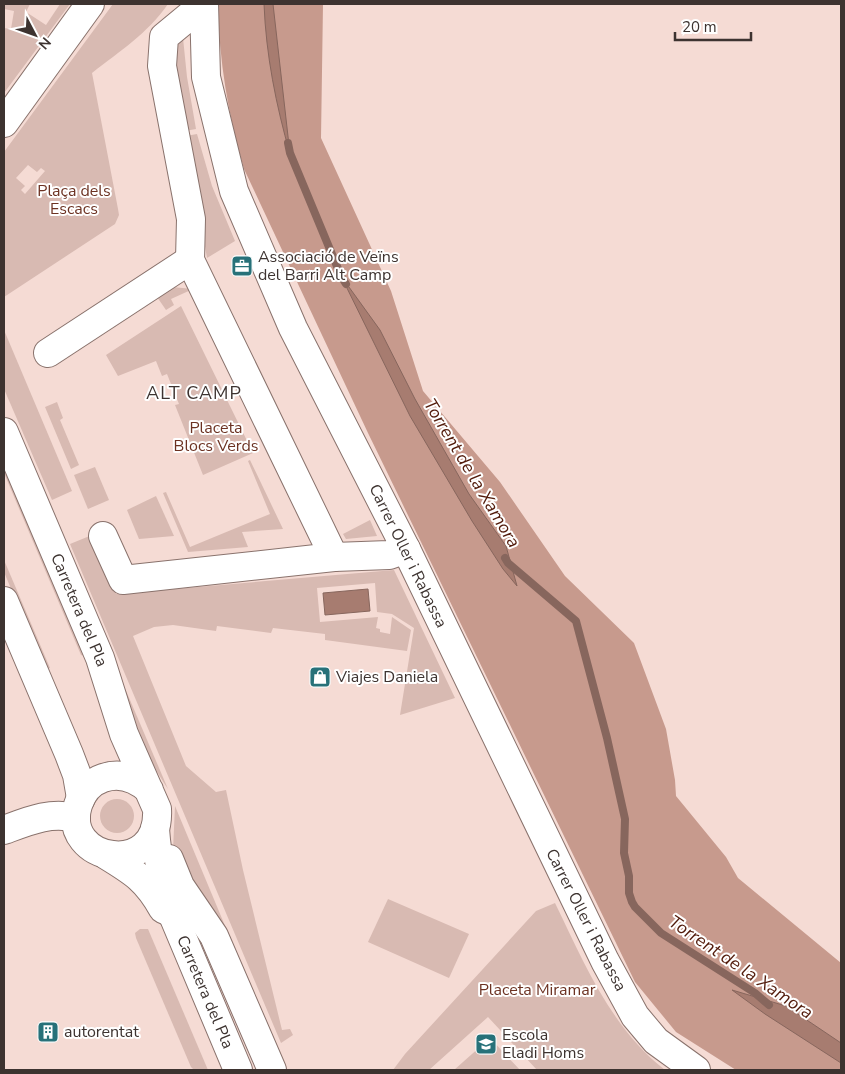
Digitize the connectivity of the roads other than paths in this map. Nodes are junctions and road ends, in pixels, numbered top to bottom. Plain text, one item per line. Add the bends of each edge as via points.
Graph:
1 (90, 4) edge
2 (204, 4) edge
3 (4, 123) edge
4 (190, 260) junction
5 (48, 353) dead end
6 (4, 432) edge
7 (103, 536) dead end
8 (406, 549) junction
9 (334, 557) junction
10 (4, 601) edge
11 (149, 790) junction
12 (78, 808) junction
13 (156, 824) junction
14 (4, 830) edge
15 (106, 855) junction
16 (172, 913) junction
17 (238, 1070) edge
18 (272, 1070) edge
19 (696, 1070) edge

1 - 3 street
2 - 4 street via 164,37 162,66 191,219
2 - 8 street, Carrer Oller i Rabassa via 206,77 234,191 293,328
4 - 5 street
4 - 9 street
6 - 11 street, Carretera del Pla via 100,658 124,734
7 - 9 street via 123,580
8 - 9 street via 388,555
8 - 19 street, Carrer Oller i Rabassa via 635,1016 656,1041
10 - 12 street via 77,775
11 - 12 street via 133,778 103,778 86,790
11 - 13 street, Carretera del Pla via 157,809
12 - 14 street
12 - 15 street via 78,828 89,845
13 - 15 street via 151,838 136,852 116,857
13 - 16 street via 161,870 174,902
13 - 18 street via 180,886 214,936
15 - 16 street via 140,877 163,909
16 - 17 street, Carretera del Pla

